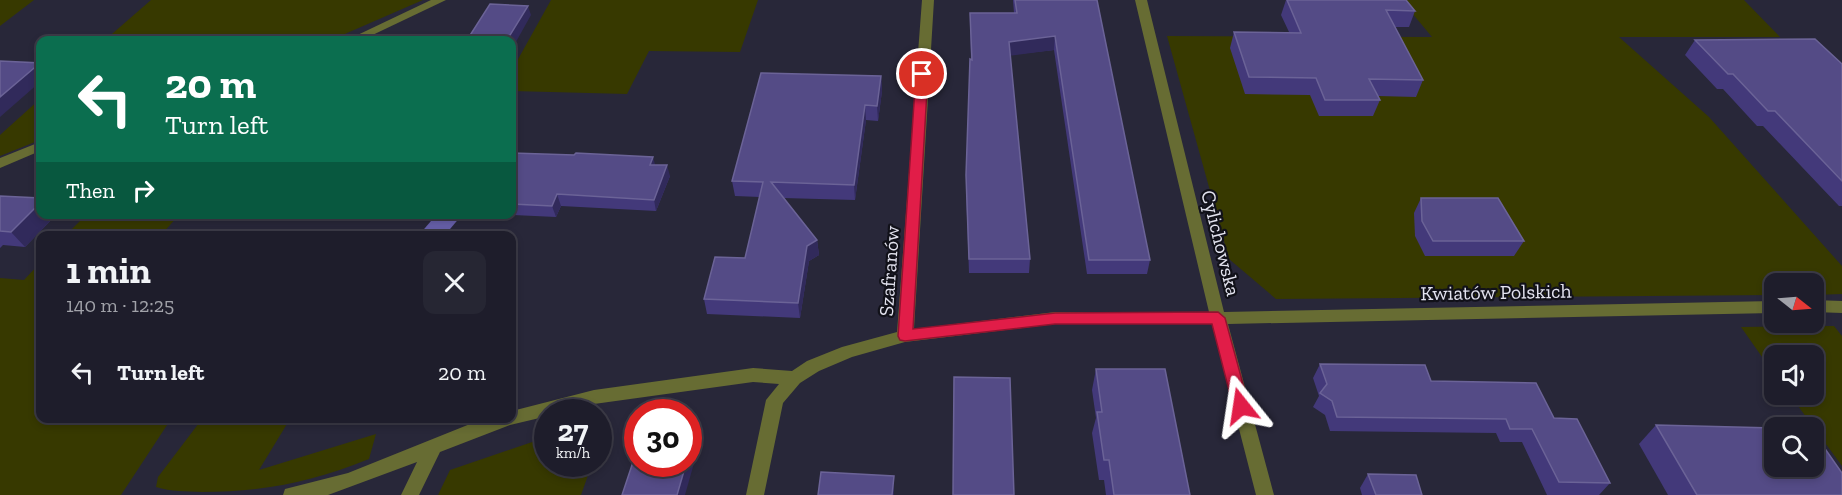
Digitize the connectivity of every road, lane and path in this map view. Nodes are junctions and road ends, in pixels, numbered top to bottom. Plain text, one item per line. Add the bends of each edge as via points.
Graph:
1 (440, 0) edge
2 (928, 0) edge
3 (1141, 0) edge
4 (362, 36) edge
5 (36, 148) edge
6 (0, 163) edge
7 (1824, 306) edge
8 (1764, 307) edge
9 (1842, 307) edge
10 (1218, 318) junction
11 (905, 336) junction
12 (794, 378) junction
13 (516, 416) edge
14 (493, 423) edge
15 (434, 445) junction
16 (292, 495) edge
17 (410, 495) edge
18 (755, 495) edge
19 (1265, 495) edge

1 - 4 street
2 - 11 street, Szafranów
3 - 10 street, Cylichowska
5 - 6 street
7 - 9 street
8 - 10 street, Kwiatów Polskich
10 - 11 street, Kwiatów Polskich via 1055,318
10 - 19 street, Cylichowska
11 - 12 street, Szafranów via 848,352
12 - 13 street via 742,377 594,397
12 - 18 street, Szafranów via 775,400
14 - 15 street
15 - 16 street via 350,481
15 - 17 street

